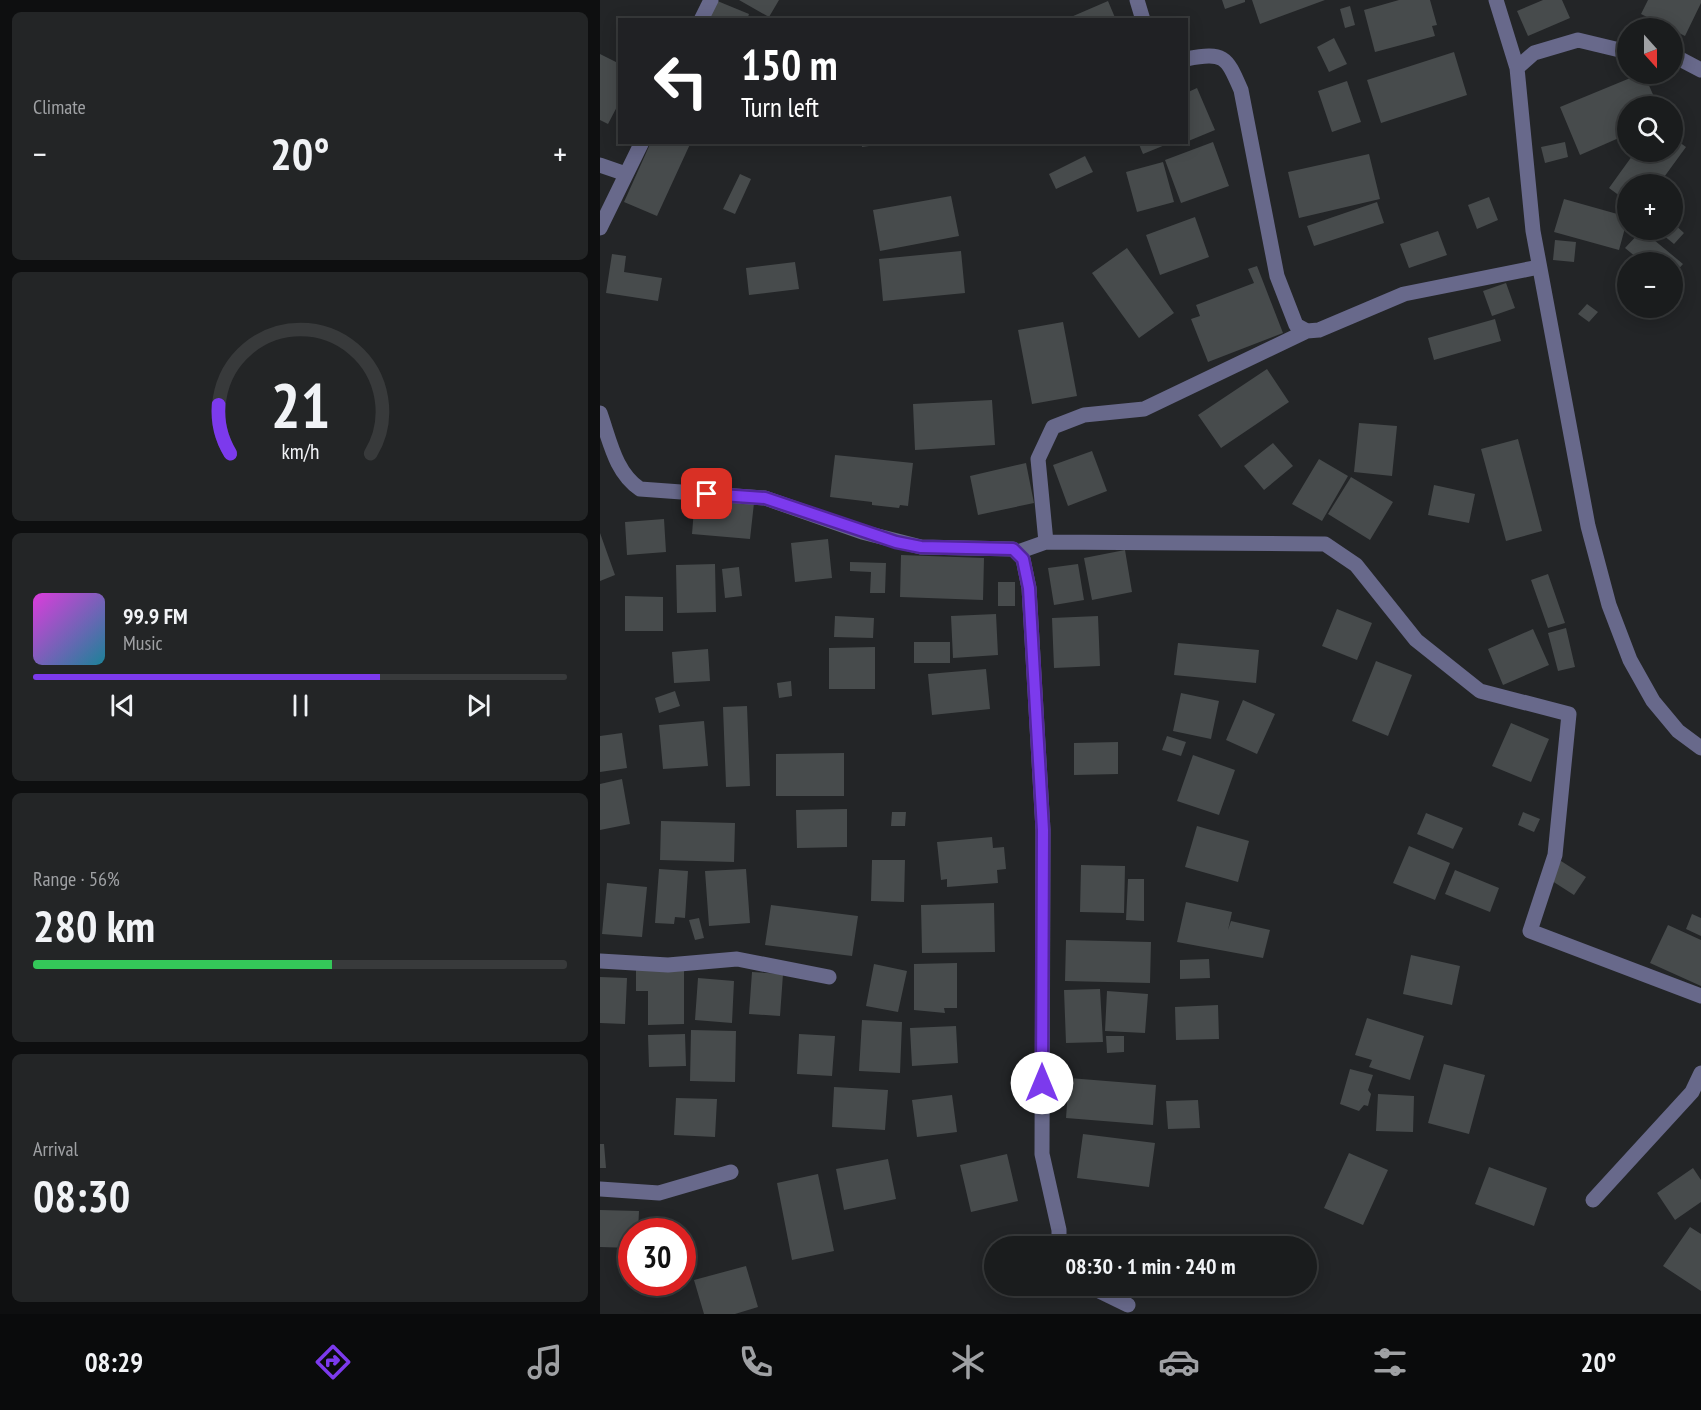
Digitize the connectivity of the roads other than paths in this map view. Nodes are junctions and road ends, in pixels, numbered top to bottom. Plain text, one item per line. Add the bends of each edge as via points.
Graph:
1 (711, 0) edge
2 (1137, 0) edge
3 (1496, 0) edge
4 (702, 18) edge
5 (1142, 18) edge
6 (1617, 49) edge
7 (1188, 59) edge
8 (1683, 61) edge
9 (1517, 68) junction
10 (1701, 70) edge
11 (641, 144) edge
12 (600, 165) edge
13 (626, 174) junction
14 (600, 228) edge
15 (1539, 267) junction
16 (1307, 331) junction
17 (600, 413) edge
18 (1046, 542) junction
19 (1018, 552) junction
20 (1701, 748) edge
21 (600, 961) edge
22 (829, 977) dead end
23 (1701, 996) edge
24 (1701, 1073) edge
25 (731, 1172) dead end
26 (600, 1189) edge
27 (1593, 1200) dead end
28 (1059, 1236) edge
29 (1110, 1296) edge
30 (1128, 1305) dead end

1 - 4 street
2 - 5 street
3 - 9 street
6 - 9 street via 1578,40 1534,53
7 - 16 street via 1211,54 1230,64 1241,90 1277,276 1296,325
8 - 10 street
9 - 15 street
11 - 13 street
12 - 13 street
13 - 14 street
15 - 16 street via 1404,294 1319,330
15 - 20 street via 1588,526 1609,605 1630,660 1653,701 1678,731
16 - 18 street via 1144,409 1084,415 1053,427 1038,459
17 - 19 street via 619,467 628,481 640,489 765,498 896,542
18 - 19 street
18 - 23 street via 1325,544 1356,565 1416,640 1480,691 1569,714 1555,855 1530,931
19 - 28 street via 1029,588 1043,830 1042,1154
21 - 22 street via 668,965 737,959
24 - 27 street via 1692,1092
25 - 26 street via 659,1193
29 - 30 street

